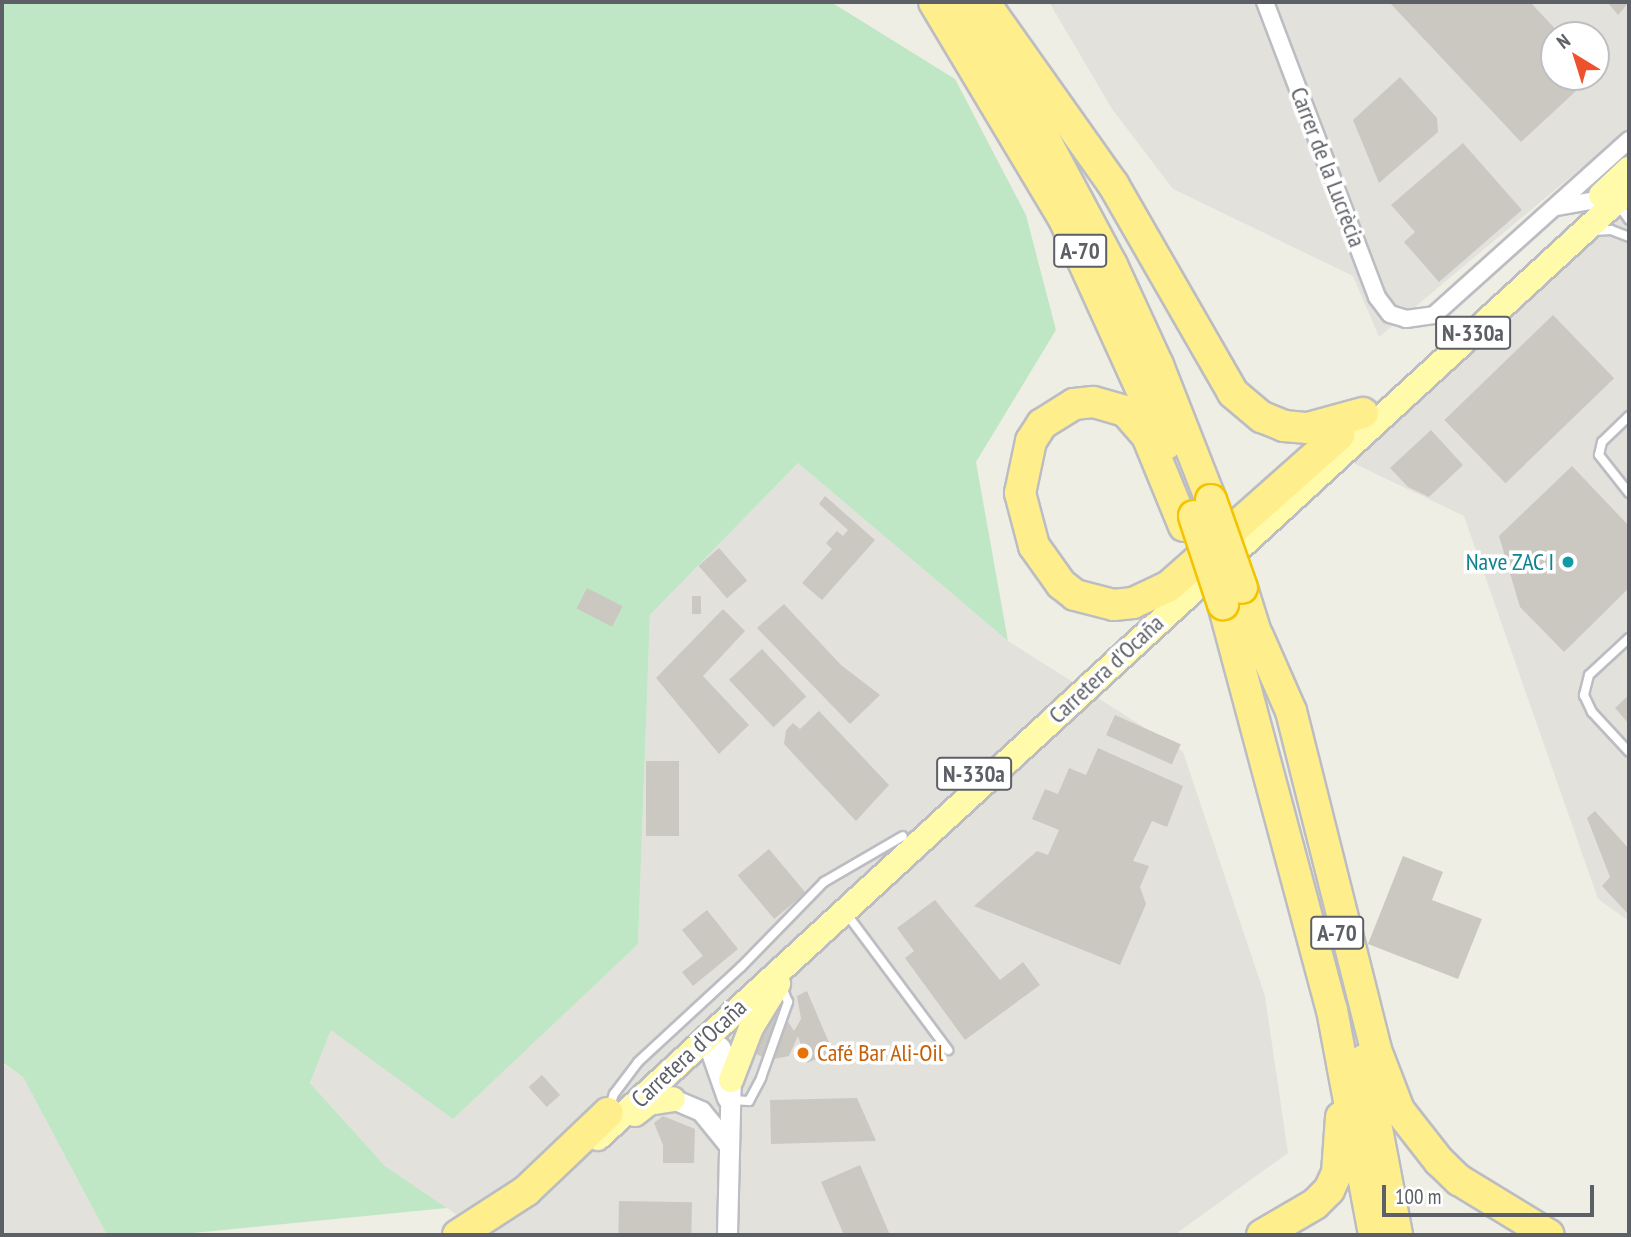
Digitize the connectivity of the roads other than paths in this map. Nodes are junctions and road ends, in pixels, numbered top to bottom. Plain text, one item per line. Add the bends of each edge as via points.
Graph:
1 (934, 2) edge
2 (962, 2) edge
3 (984, 2) edge
4 (1265, 2) edge
5 (1629, 140) edge
6 (1603, 164) junction
7 (1629, 169) edge
8 (1615, 201) edge
9 (1556, 207) junction
10 (1629, 237) edge
11 (1570, 244) junction
12 (1363, 413) junction
13 (1629, 416) edge
14 (1339, 435) junction
15 (1629, 493) edge
16 (1197, 514) junction
17 (1233, 616) junction
18 (1629, 638) edge
19 (1629, 752) edge
20 (903, 836) junction
21 (884, 854) junction
22 (844, 911) junction
23 (1320, 968) junction
24 (706, 1038) junction
25 (948, 1050) dead end
26 (729, 1090) junction
27 (673, 1099) junction
28 (614, 1107) junction
29 (727, 1143) junction
30 (584, 1150) junction
31 (1541, 1233) edge
32 (458, 1235) edge
33 (502, 1235) edge
34 (727, 1235) edge
35 (1262, 1235) edge
36 (1374, 1235) edge
37 (1396, 1235) edge

1 - 16 highway, A-70 via 1008,120 1092,275
2 - 16 highway, A-70 via 1034,120 1112,265 1158,365
3 - 12 highway via 1113,184 1233,393 1262,417 1284,426 1308,428
4 - 9 street, Carrer de la Lucrècia via 1377,297 1391,314 1406,319 1434,315
5 - 6 street
6 - 8 street via 1598,178
6 - 9 street
7 - 8 main road, Carretera d'Ocaña / N-330a
8 - 9 street
8 - 11 main road, Carretera d'Ocaña / N-330a
8 - 12 main road, Carretera d'Ocaña / N-330a
10 - 11 lane via 1611,230 1592,232
11 - 22 main road, Carretera d'Ocaña / N-330a
12 - 14 main road, Carretera d'Ocaña / N-330a
13 - 15 lane via 1602,442 1599,455
14 - 16 highway via 1168,587 1133,603 1114,605 1075,595 1061,584 1034,546 1020,493 1031,441 1042,424 1074,404 1093,401 1125,411
14 - 20 main road, Carretera d'Ocaña / N-330a via 1161,606
16 - 17 highway, A-70, bridge
17 - 23 highway, A-70
17 - 31 highway via 1291,711 1376,1051 1399,1110 1460,1180
17 - 37 highway, A-70 via 1349,981
18 - 19 lane via 1589,675 1584,695 1592,712
20 - 21 main road, Carretera d'Ocaña / N-330a
20 - 28 lane via 824,882 638,1062 614,1094
21 - 24 main road via 852,894 709,1026
21 - 28 main road, Carretera d'Ocaña / N-330a
22 - 24 main road, Carretera d'Ocaña / N-330a
22 - 25 lane
22 - 26 main road via 779,982 751,1028
23 - 35 highway via 1320,1007 1341,1117 1338,1173 1315,1204
23 - 36 highway, A-70
24 - 26 street via 724,1053
24 - 28 main road via 694,1040
24 - 30 main road, Carretera d'Ocaña / N-330a
26 - 27 street
26 - 29 street
27 - 29 street via 710,1119
27 - 30 main road via 649,1103 604,1142
28 - 32 highway via 526,1191
29 - 34 street
30 - 33 highway

